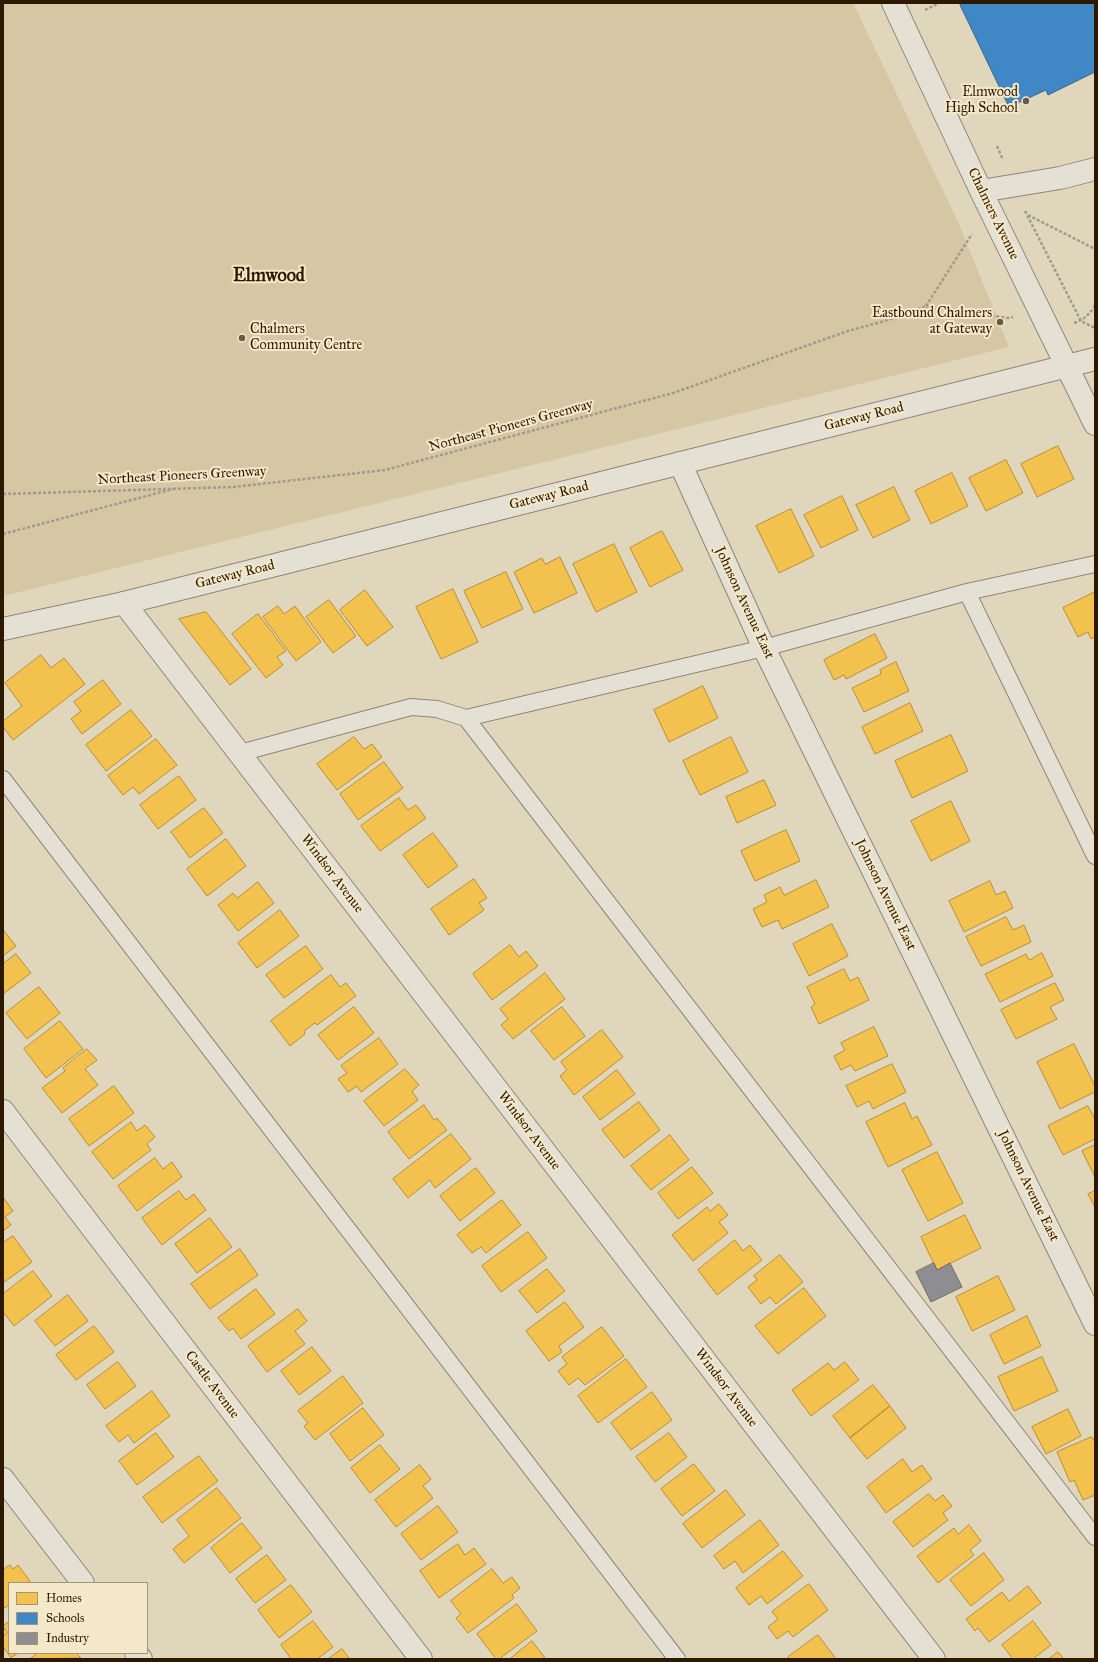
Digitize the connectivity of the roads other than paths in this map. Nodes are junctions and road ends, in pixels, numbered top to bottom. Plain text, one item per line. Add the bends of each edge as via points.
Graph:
1 (893, 3) edge
2 (1095, 169) edge
3 (982, 192) junction
4 (1095, 359) edge
5 (1066, 367) junction
6 (1095, 424) edge
7 (680, 463) junction
8 (1095, 564) edge
9 (967, 592) junction
10 (124, 603) junction
11 (3, 629) edge
12 (764, 648) junction
13 (466, 718) junction
14 (240, 754) junction
15 (3, 779) edge
16 (1095, 856) edge
17 (3, 1111) edge
18 (1095, 1324) edge
19 (3, 1479) edge
20 (1095, 1537) edge
21 (81, 1582) edge
22 (422, 1659) edge
23 (677, 1659) edge
24 (934, 1659) edge

1 - 3 street, Chalmers Avenue
2 - 3 street
3 - 5 street, Chalmers Avenue
4 - 5 street, Gateway Road
5 - 6 street, Chalmers Avenue
5 - 7 street, Gateway Road
7 - 10 street, Gateway Road
7 - 12 street, Johnson Avenue East
8 - 9 lane
9 - 12 lane
9 - 16 lane
10 - 11 street, Gateway Road
10 - 14 street, Windsor Avenue
12 - 13 lane
12 - 18 street, Johnson Avenue East
13 - 14 lane via 437,709 411,707
13 - 20 lane
14 - 24 street, Windsor Avenue
15 - 23 lane
17 - 22 street, Castle Avenue
19 - 21 street

